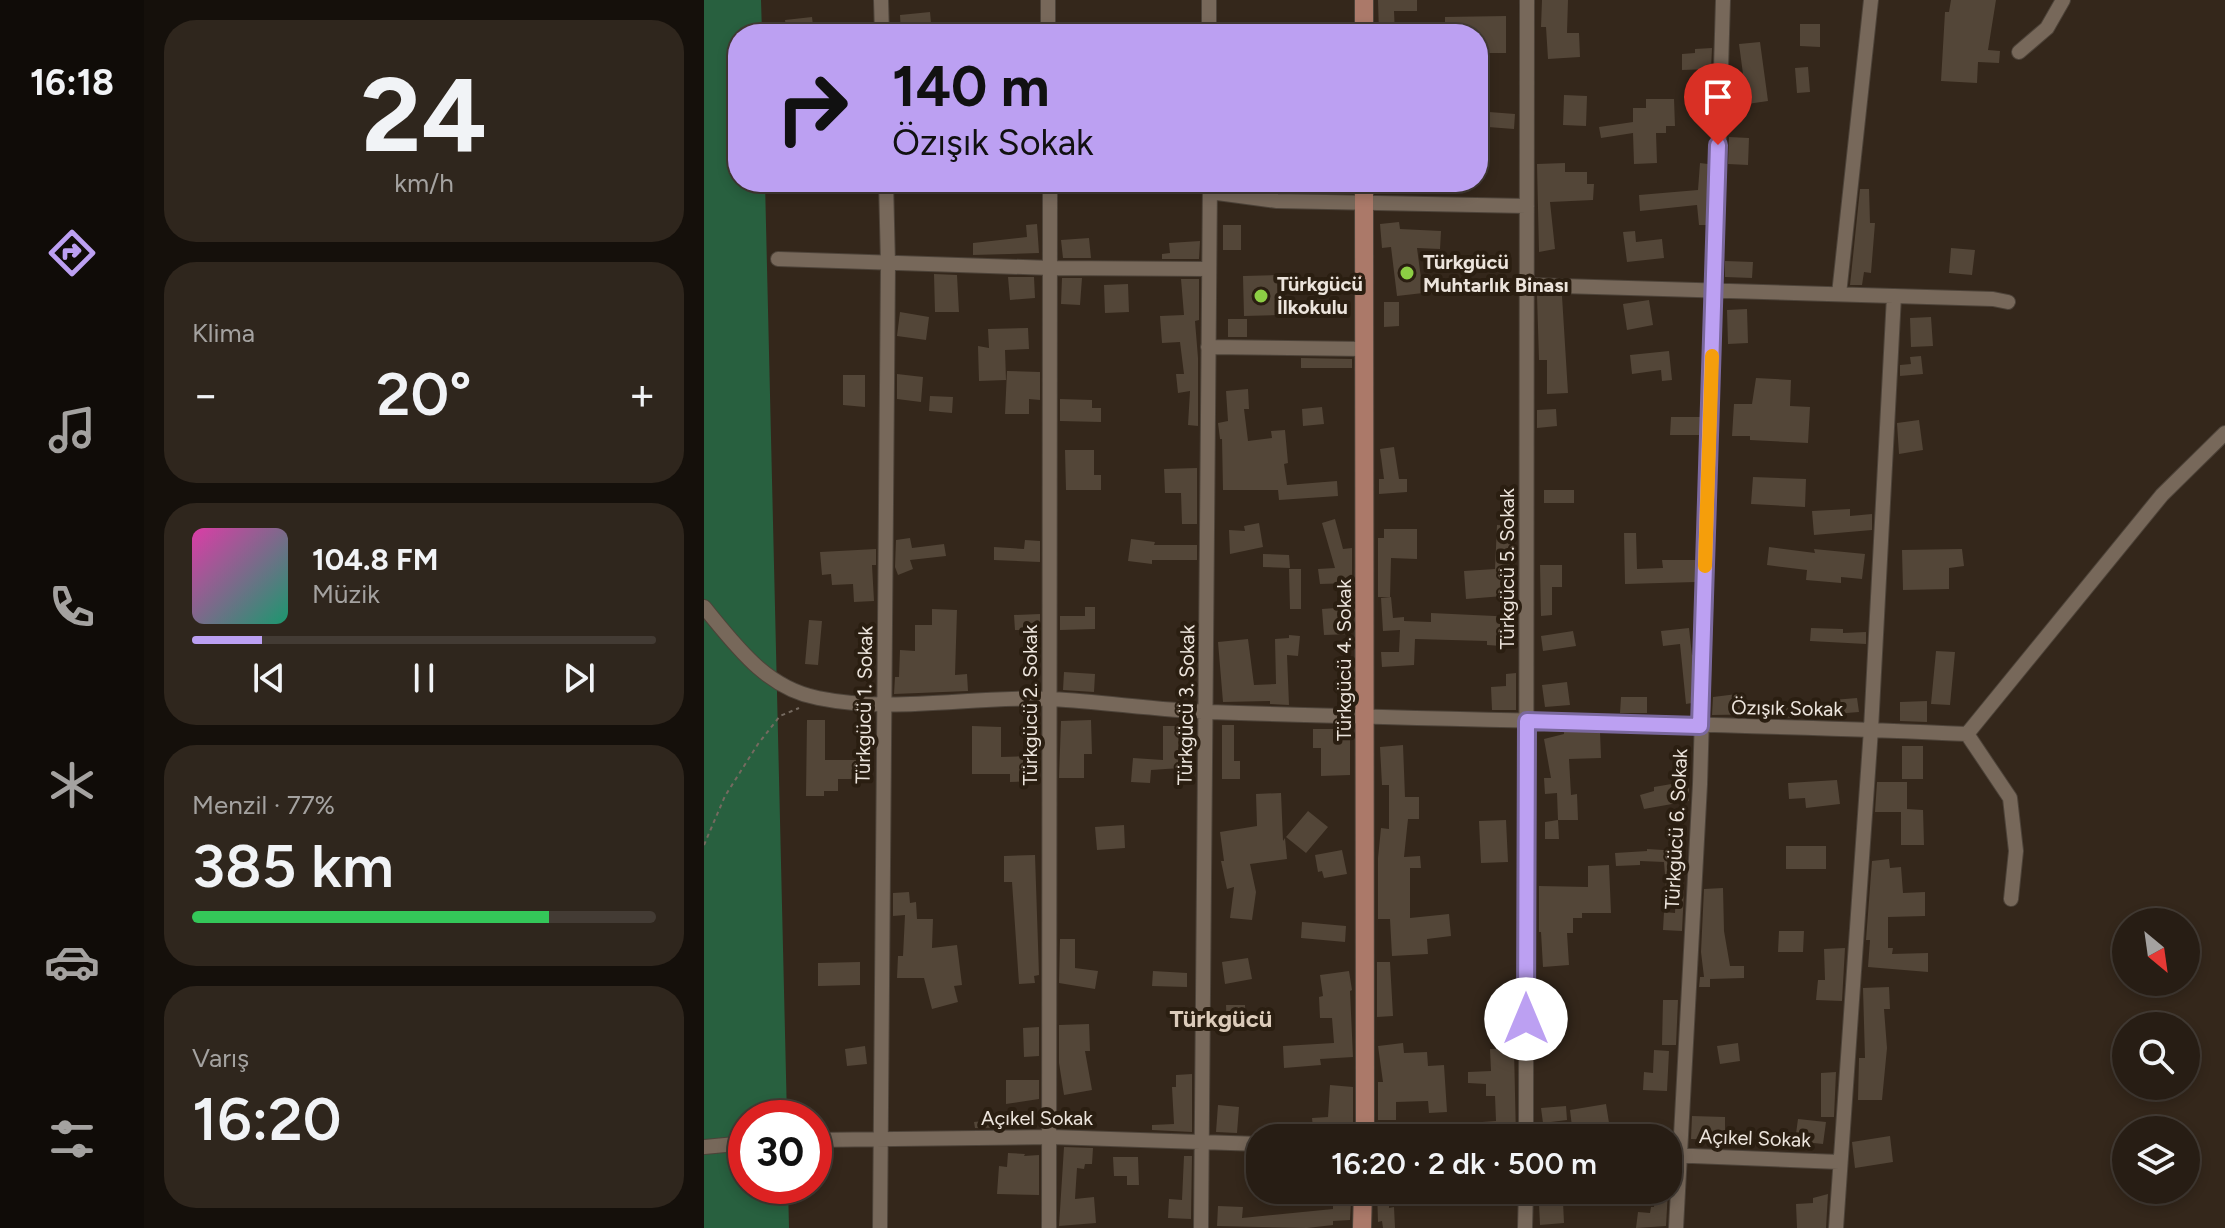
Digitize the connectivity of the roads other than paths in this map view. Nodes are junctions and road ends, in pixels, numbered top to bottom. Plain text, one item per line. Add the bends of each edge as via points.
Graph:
1 (881, 0) edge
2 (1048, 0) edge
3 (1209, 0) edge
4 (1364, 0) edge
5 (1527, 0) edge
6 (1723, 0) edge
7 (1871, 0) edge
8 (2063, 0) edge
9 (882, 24) edge
10 (1048, 24) edge
11 (1209, 24) edge
12 (1364, 24) edge
13 (2019, 52) dead end
14 (886, 192) edge
15 (1050, 192) edge
16 (1210, 192) edge
17 (1234, 192) edge
18 (1364, 192) edge
19 (1364, 203) junction
20 (1527, 206) junction
21 (778, 259) dead end
22 (888, 264) junction
23 (1051, 268) junction
24 (1209, 269) junction
25 (1528, 285) junction
26 (1713, 291) junction
27 (1839, 294) junction
28 (1894, 296) junction
29 (2008, 302) dead end
30 (1208, 347) junction
31 (1365, 349) junction
32 (2225, 433) edge
33 (704, 607) edge
34 (1050, 699) junction
35 (884, 705) junction
36 (1206, 712) junction
37 (1366, 716) junction
38 (1527, 721) junction
39 (1700, 726) junction
40 (1871, 729) junction
41 (1967, 734) junction
42 (2011, 899) dead end
43 (1365, 1124) edge
44 (1526, 1124) edge
45 (1679, 1124) edge
46 (1051, 1137) junction
47 (832, 1140) edge
48 (881, 1140) junction
49 (1201, 1141) junction
50 (1246, 1143) edge
51 (728, 1145) edge
52 (704, 1147) edge
53 (1682, 1155) edge
54 (1839, 1162) junction
55 (1363, 1204) edge
56 (1526, 1204) edge
57 (1675, 1204) edge
58 (880, 1228) edge
59 (1049, 1228) edge
60 (1201, 1228) edge
61 (1362, 1228) edge
62 (1525, 1228) edge
63 (1676, 1228) edge
64 (1836, 1228) edge

1 - 9 street
2 - 10 street
3 - 11 street
4 - 12 main road
5 - 20 street, Türkgücü 5. Sokak
6 - 26 street, Türkgücü 6. Sokak
7 - 27 street
8 - 13 street via 2047,28
14 - 22 street, Türkgücü 1. Sokak
15 - 23 street, Türkgücü 2. Sokak
16 - 24 street, Türkgücü 3. Sokak
17 - 19 street via 1277,201
18 - 19 main road, Türkgücü 4. Sokak
19 - 20 street
19 - 31 main road, Türkgücü 4. Sokak
20 - 25 street, Türkgücü 5. Sokak
21 - 22 street
22 - 23 street
22 - 35 street, Türkgücü 1. Sokak
23 - 24 street
23 - 34 street, Türkgücü 2. Sokak
24 - 30 street, Türkgücü 3. Sokak
25 - 26 street
25 - 38 street, Türkgücü 5. Sokak
26 - 27 street
26 - 39 street, Türkgücü 6. Sokak
27 - 28 street
28 - 29 street
28 - 40 street
30 - 31 street
30 - 36 street, Türkgücü 3. Sokak
31 - 37 main road, Türkgücü 4. Sokak
32 - 41 street via 2162,495
33 - 35 street, Özışık Sokak via 736,646 788,689 819,699
34 - 35 street, Özışık Sokak
34 - 36 street, Özışık Sokak
34 - 46 street, Türkgücü 2. Sokak
35 - 48 street, Türkgücü 1. Sokak
36 - 37 street, Özışık Sokak
36 - 49 street, Türkgücü 3. Sokak
37 - 38 street, Özışık Sokak
37 - 43 main road, Türkgücü 4. Sokak
38 - 39 street, Özışık Sokak
38 - 44 street, Türkgücü 5. Sokak
39 - 40 street, Özışık Sokak
39 - 45 street, Türkgücü 6. Sokak via 1685,1089
40 - 41 street, Özışık Sokak
40 - 54 street
41 - 42 street via 2010,798 2016,851
46 - 48 street, Açıkel Sokak
46 - 49 street, Açıkel Sokak
46 - 59 street, Türkgücü 2. Sokak
47 - 48 street, Açıkel Sokak
48 - 58 street, Türkgücü 1. Sokak
49 - 50 street, Açıkel Sokak
49 - 60 street, Türkgücü 3. Sokak
51 - 52 street
53 - 54 street, Açıkel Sokak
54 - 64 street
55 - 61 main road
56 - 62 street
57 - 63 street, Türkgücü 6. Sokak

